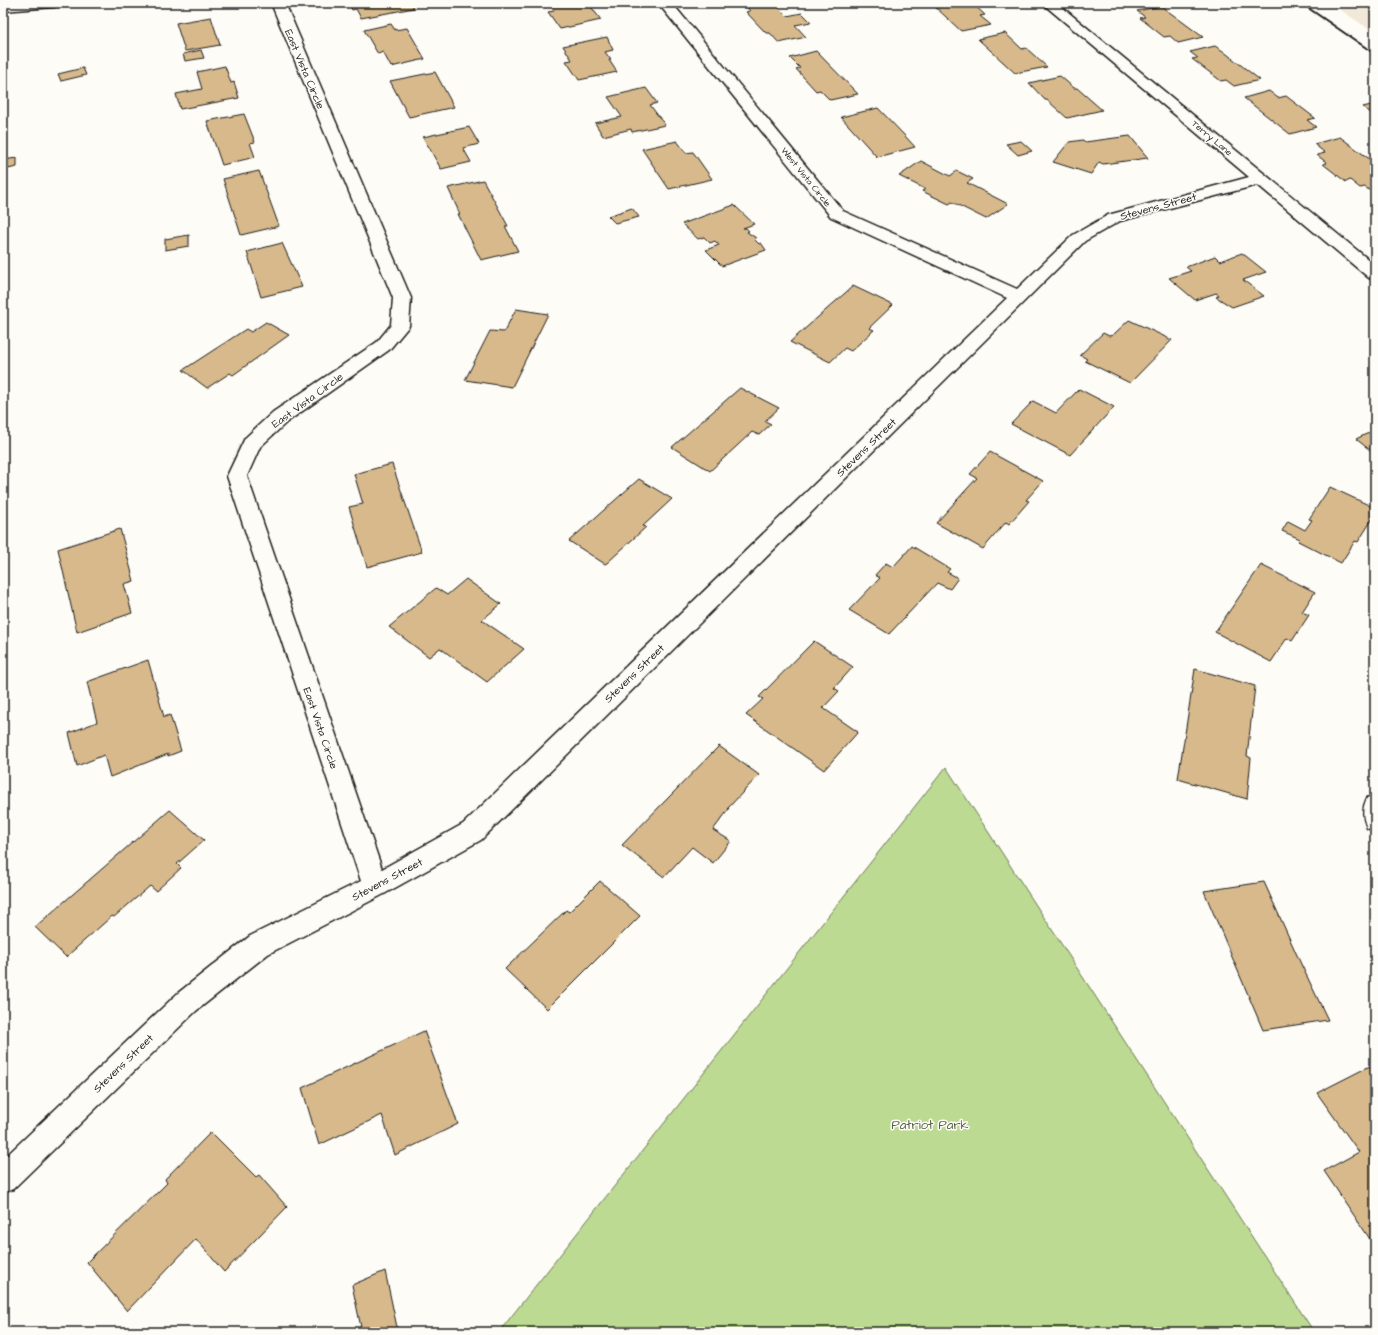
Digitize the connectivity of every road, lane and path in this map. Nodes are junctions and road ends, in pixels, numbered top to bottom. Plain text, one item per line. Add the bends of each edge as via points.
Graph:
1 (54, 3) edge
2 (278, 3) edge
3 (665, 3) edge
4 (1049, 3) edge
5 (3, 7) edge
6 (1261, 179) junction
7 (1375, 274) edge
8 (1018, 297) junction
9 (1375, 806) edge
10 (1375, 820) edge
11 (375, 886) junction
12 (3, 1179) edge

1 - 5 street
2 - 11 street, East Vista Circle via 402,298 400,326 383,346 280,417 252,443 237,476
3 - 8 street, West Vista Circle via 837,214
4 - 6 street, Terry Lane
6 - 7 street, Terry Lane
6 - 8 street, Stevens Street via 1114,218 1079,238
8 - 11 street, Stevens Street via 472,832
9 - 10 street
11 - 12 street, Stevens Street via 260,945 187,1002

